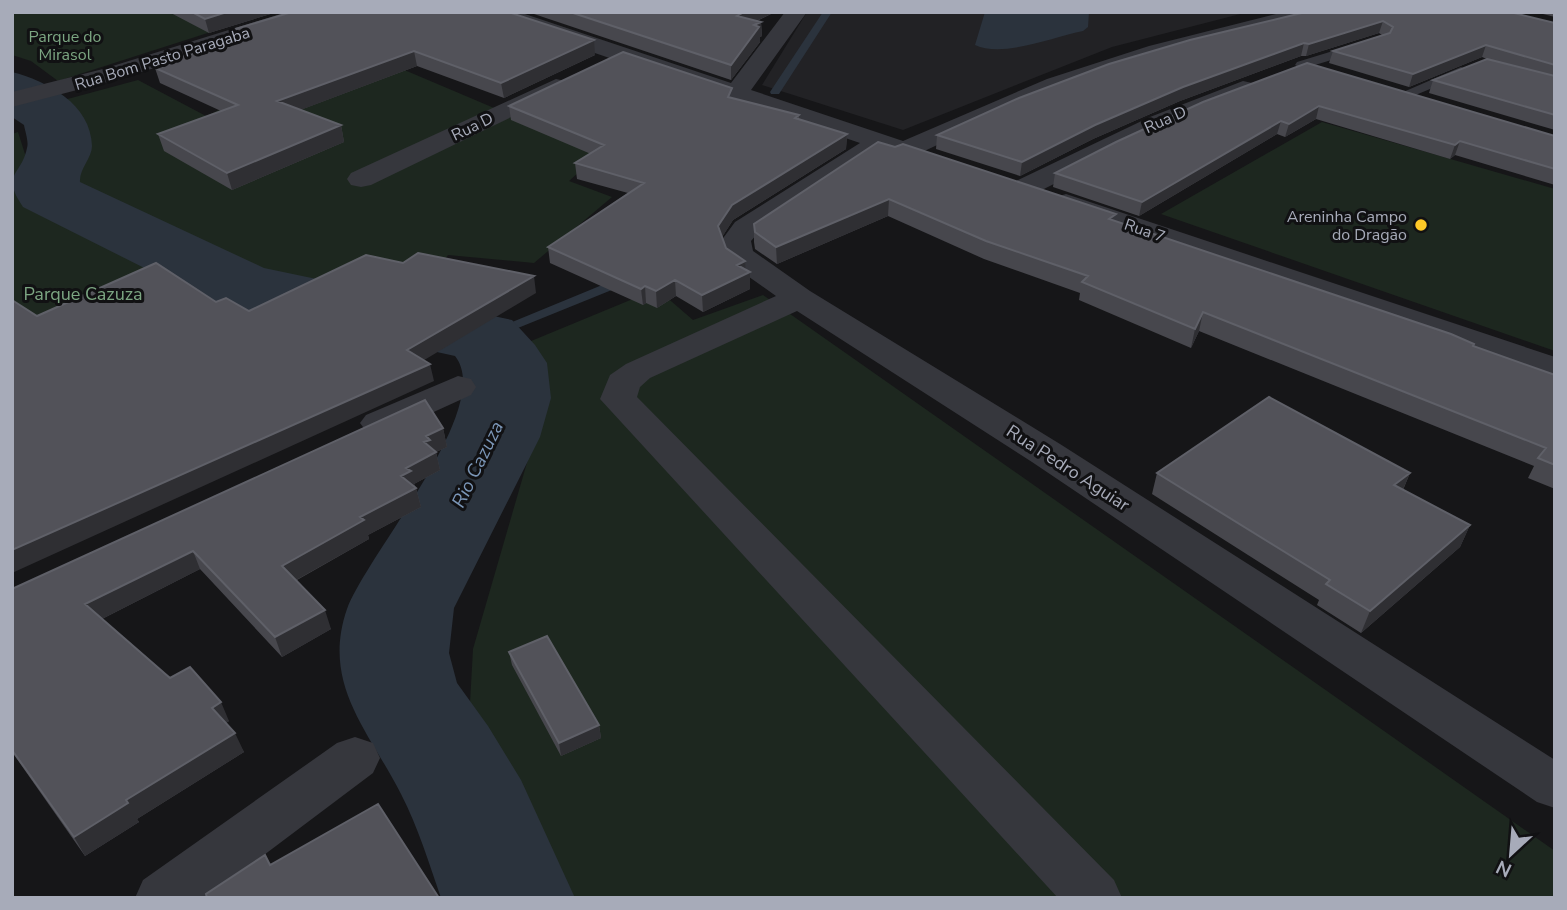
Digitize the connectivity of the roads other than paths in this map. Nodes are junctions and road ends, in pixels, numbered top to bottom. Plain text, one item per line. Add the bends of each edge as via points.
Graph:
1 (310, 12) edge
2 (497, 12) edge
3 (796, 12) edge
4 (1316, 12) edge
5 (1370, 43) edge
6 (621, 55) junction
7 (1302, 65) junction
8 (1471, 67) edge
9 (1339, 77) edge
10 (1377, 88) edge
11 (736, 94) junction
12 (1401, 96) junction
13 (12, 100) edge
14 (1440, 107) edge
15 (893, 146) junction
16 (944, 163) edge
17 (361, 179) dead end
18 (1009, 184) joint
19 (799, 298) junction
20 (1555, 369) edge
21 (458, 387) dead end
22 (346, 439) edge
23 (355, 758) dead end
24 (1555, 786) edge
25 (163, 898) edge
26 (1094, 898) edge

1 - 13 street, Rua Bom Pasto Paragaba
2 - 6 street
3 - 11 street
4 - 15 street, Rua Pedro Aguiar via 1151,50
5 - 7 lane
6 - 11 street
6 - 17 street, Rua D
7 - 9 street
7 - 18 street, Rua D
8 - 12 lane
10 - 12 street
11 - 15 street
12 - 14 street
15 - 16 street
15 - 19 street, Rua Pedro Aguiar via 746,228 736,241 739,256
18 - 20 street, Rua 7
19 - 24 street, Rua Pedro Aguiar via 1046,453
19 - 26 street via 638,372 623,383 618,399
21 - 22 street
23 - 25 street

